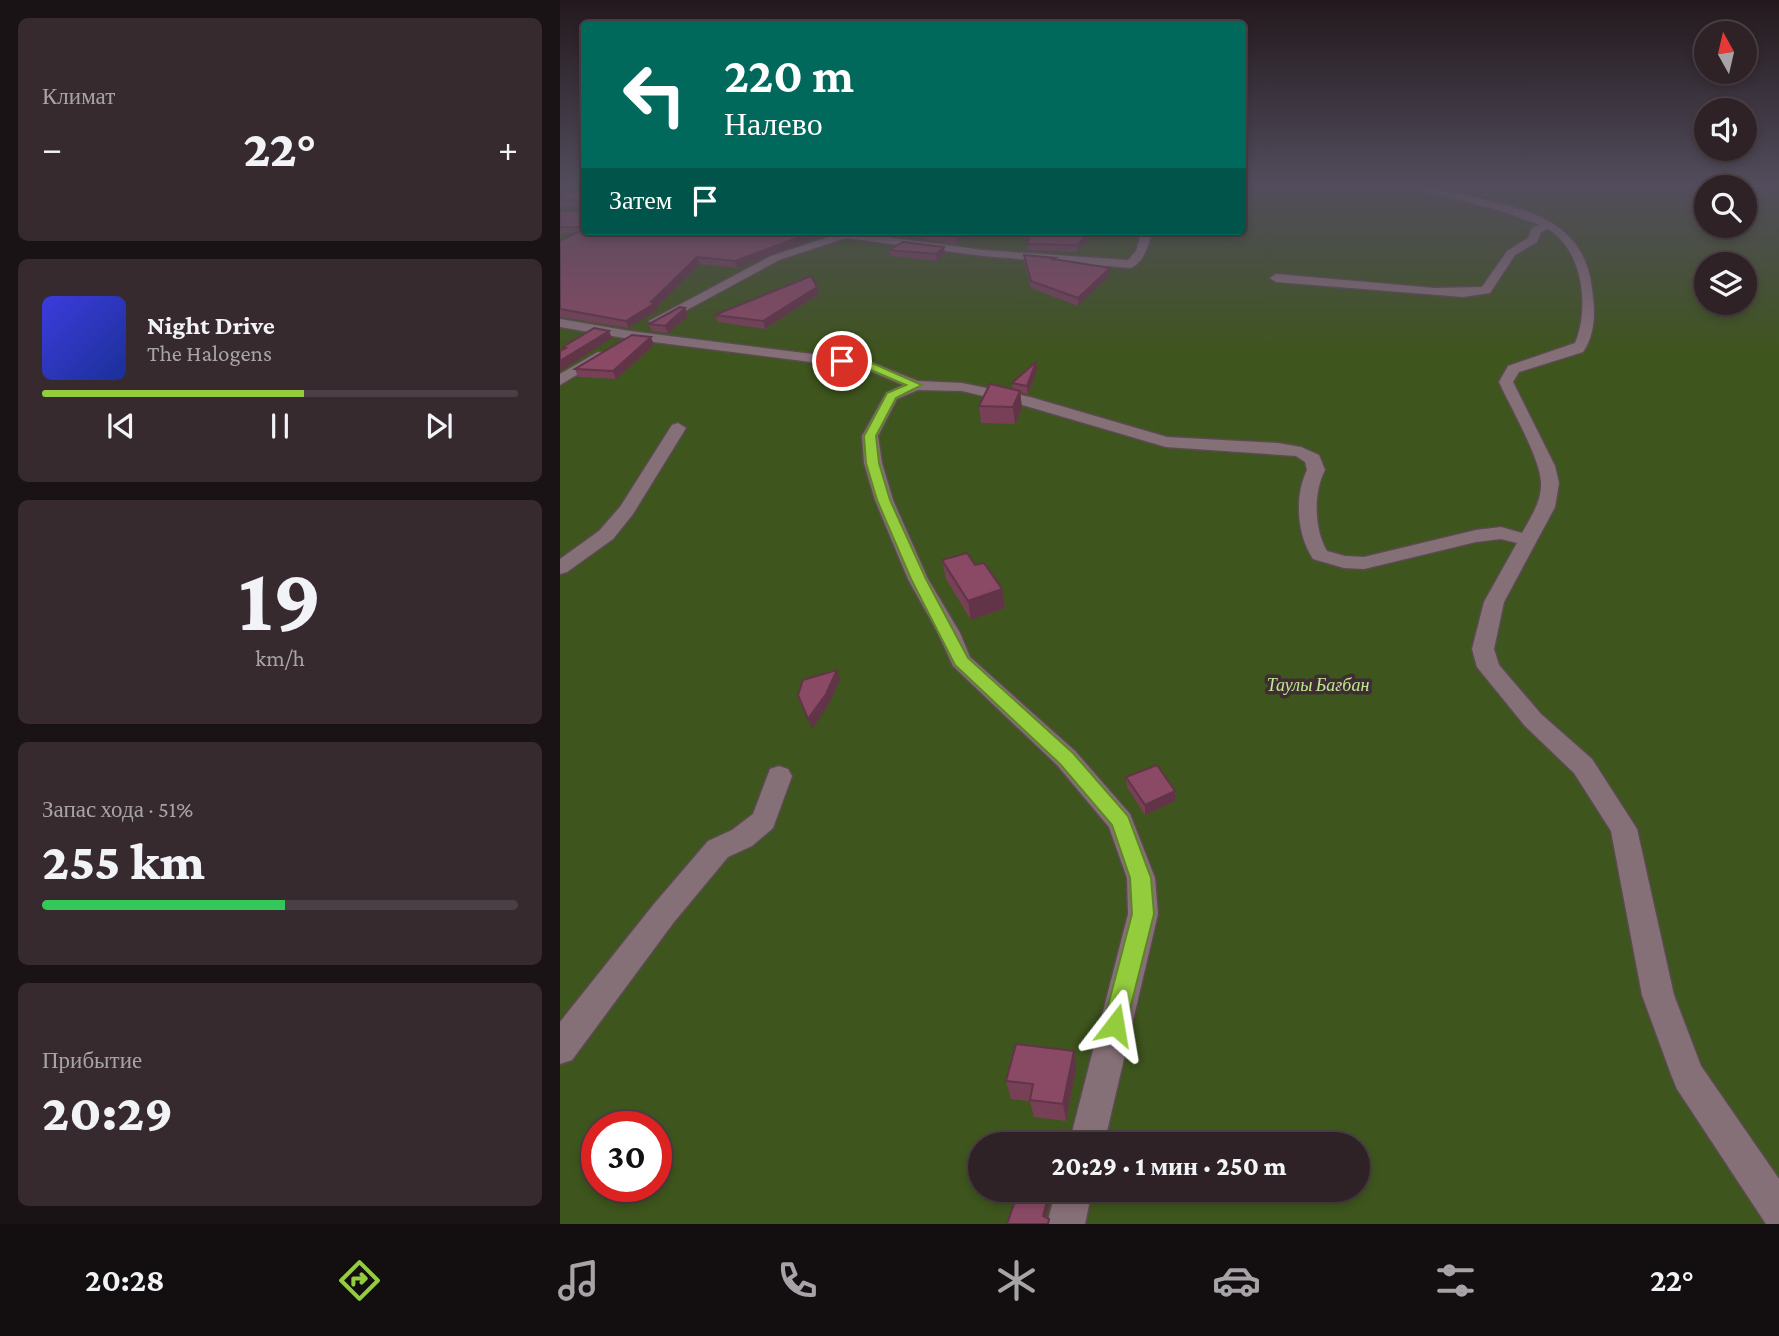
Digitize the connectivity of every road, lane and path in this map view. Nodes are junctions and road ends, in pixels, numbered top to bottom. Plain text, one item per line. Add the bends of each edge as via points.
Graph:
1 (821, 243) edge
2 (902, 243) edge
3 (1144, 243) edge
4 (1528, 243) edge
5 (1571, 243) edge
6 (1276, 278) dead end
7 (560, 323) edge
8 (630, 335) junction
9 (560, 381) edge
10 (916, 385) junction
11 (678, 428) dead end
12 (1528, 540) junction
13 (560, 568) edge
14 (779, 776) dead end
15 (560, 1048) edge
16 (1089, 1132) edge
17 (1071, 1202) edge
18 (1779, 1211) edge
19 (1066, 1224) edge

1 - 8 street via 775,258
2 - 3 street via 1132,264
4 - 6 street via 1511,253 1486,290 1475,292
5 - 12 street via 1586,276 1584,341 1578,349 1513,369 1506,382 1550,483 1546,507
7 - 8 street
8 - 9 street
8 - 10 street via 868,365
10 - 12 street via 962,387 1016,399 1166,442 1301,452 1313,458 1316,470 1308,503 1312,541 1320,555 1344,562 1364,563 1501,533
10 - 16 street via 891,396 870,436 884,500 918,579 961,661 1066,758 1121,822 1141,878 1143,914
11 - 13 street via 606,535
12 - 18 street via 1494,602 1483,649 1488,667 1533,720 1583,766 1624,828 1658,995 1689,1077
14 - 15 street via 764,820 718,849
17 - 19 street

